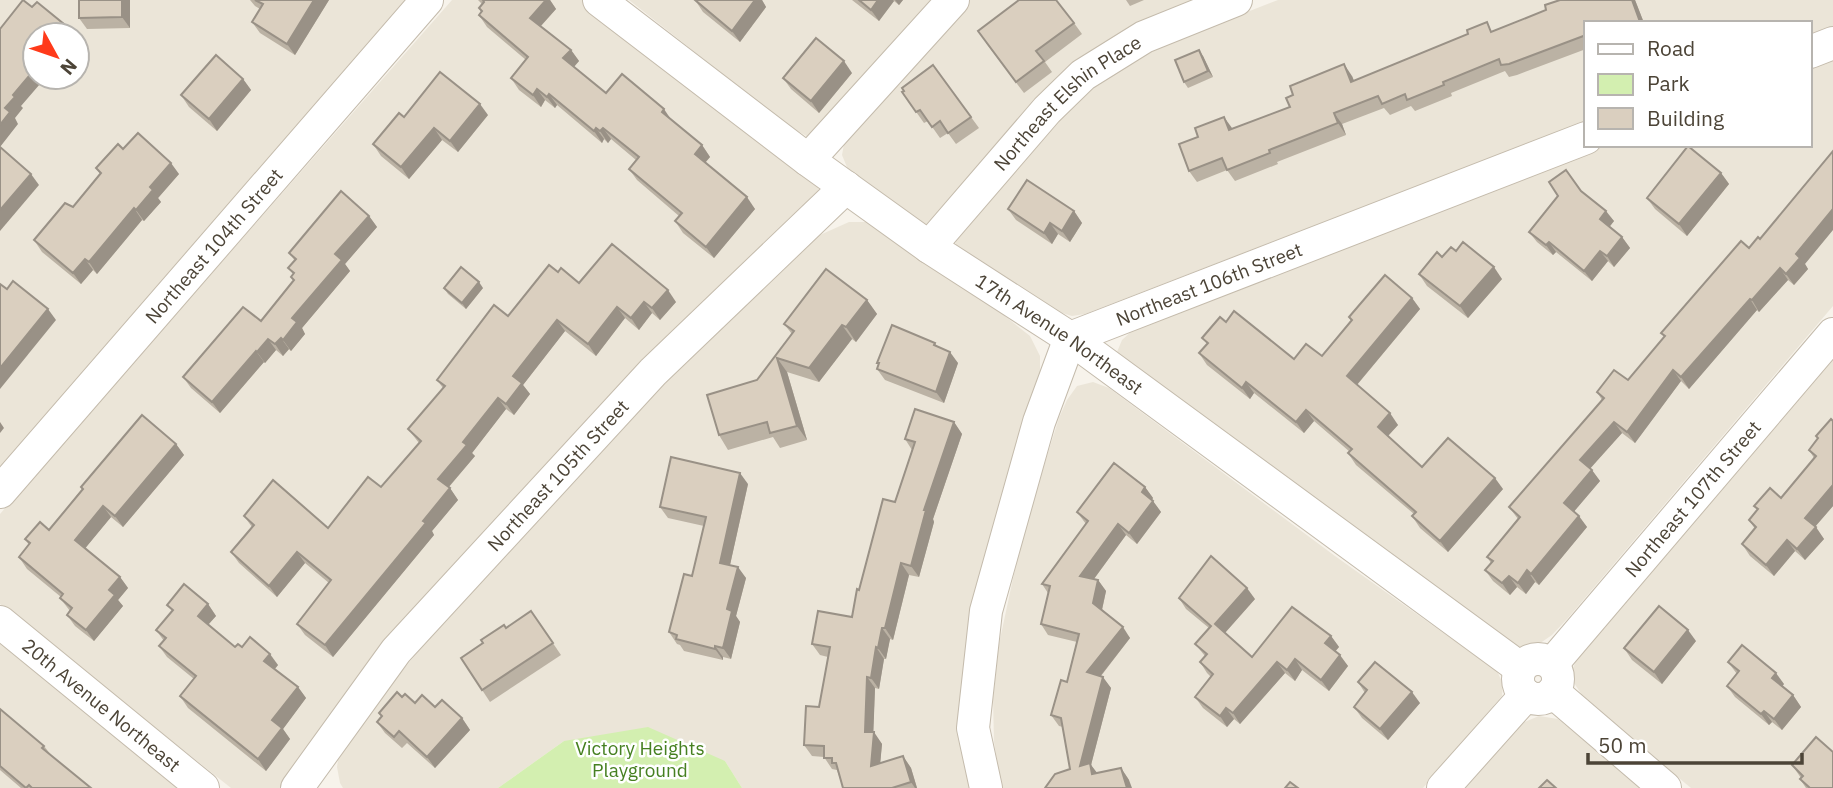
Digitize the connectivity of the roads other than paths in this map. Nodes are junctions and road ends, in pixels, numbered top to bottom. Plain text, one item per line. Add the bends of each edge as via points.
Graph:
1 (427, 0) edge
2 (599, 0) edge
3 (953, 0) edge
4 (1236, 0) edge
5 (1833, 43) edge
6 (1812, 51) edge
7 (1584, 139) edge
8 (808, 160) junction
9 (846, 187) junction
10 (929, 247) junction
11 (1833, 334) edge
12 (1070, 338) junction
13 (0, 492) edge
14 (0, 622) edge
15 (1538, 680) junction
16 (203, 788) edge
17 (297, 788) edge
18 (986, 788) edge
19 (1443, 788) edge
20 (1665, 788) edge

1 - 13 street, Northeast 104th Street
2 - 8 street, 17th Avenue Northeast
3 - 8 street
4 - 10 street, Northeast Elshin Place via 1144,37 1083,75
5 - 6 street
7 - 12 street, Northeast 106th Street
8 - 9 street, 17th Avenue Northeast
9 - 10 street, 17th Avenue Northeast
9 - 17 street, Northeast 105th Street via 653,372 396,651
10 - 12 street, 17th Avenue Northeast
11 - 15 street, Northeast 107th Street
12 - 15 street, 17th Avenue Northeast
12 - 18 street via 1039,422 986,611 973,728
14 - 16 street, 20th Avenue Northeast
15 - 19 street, Northeast 107th Street
15 - 20 street, 17th Avenue Northeast

